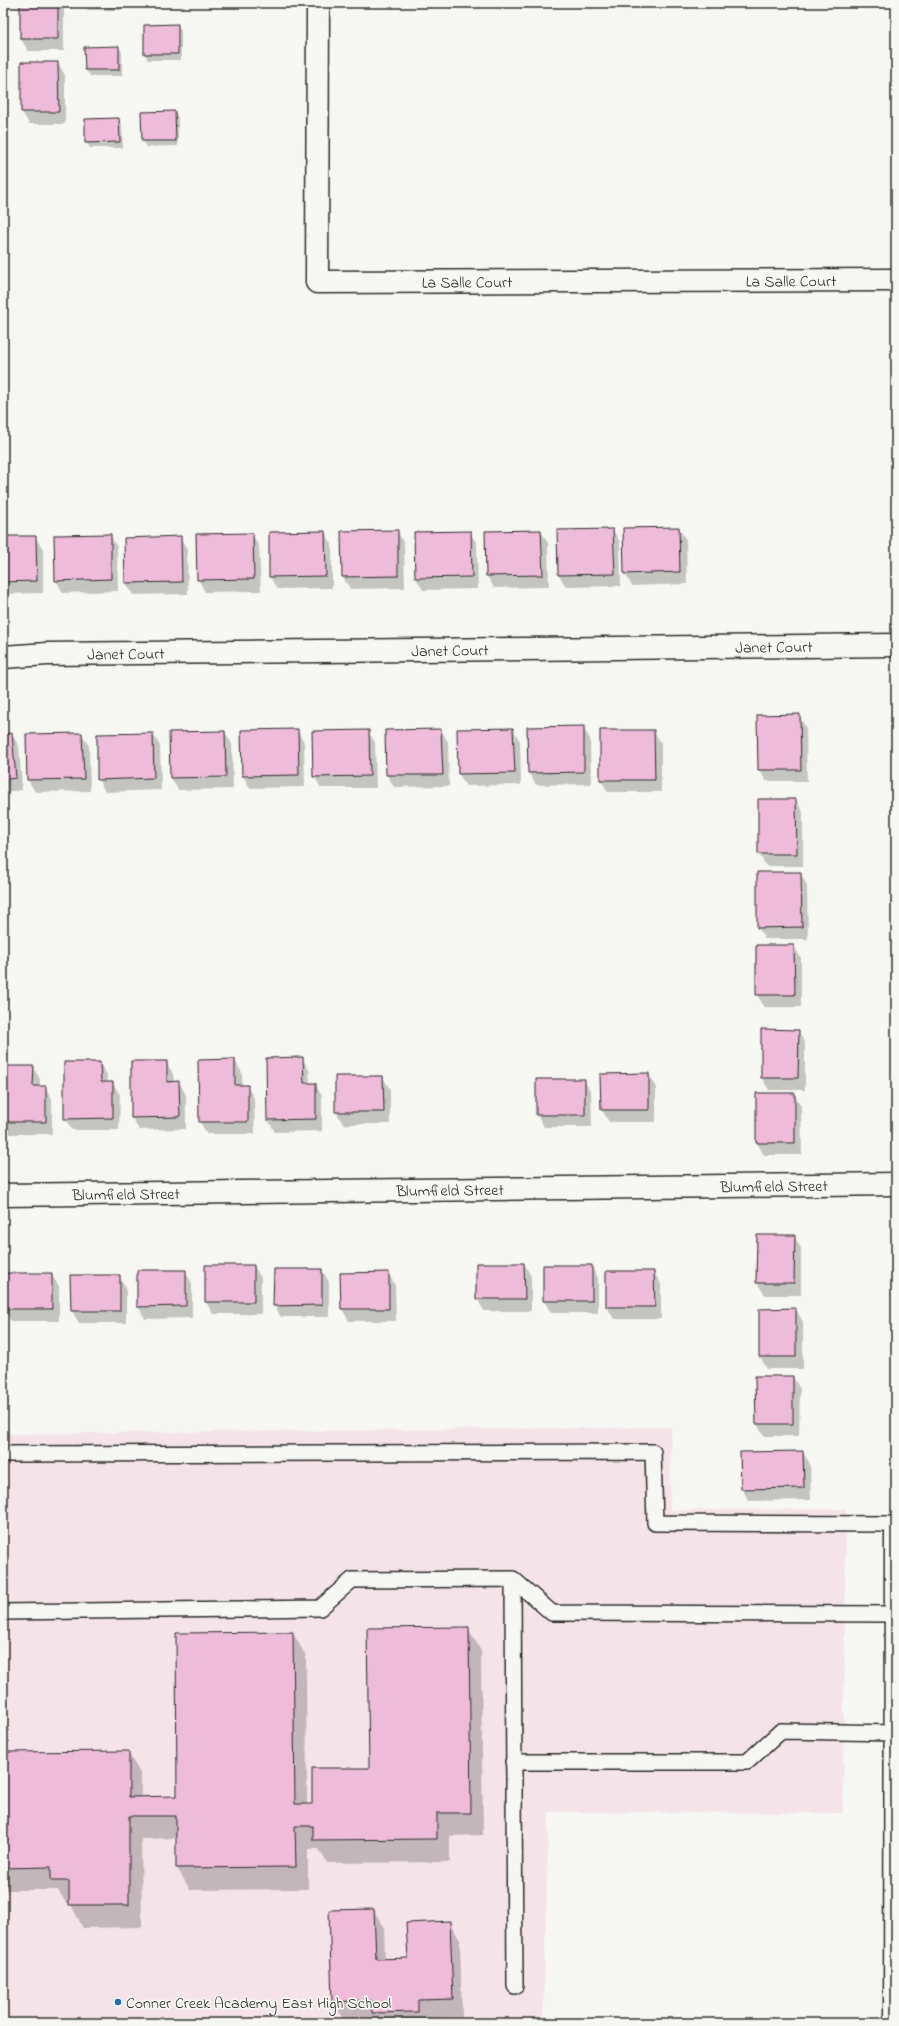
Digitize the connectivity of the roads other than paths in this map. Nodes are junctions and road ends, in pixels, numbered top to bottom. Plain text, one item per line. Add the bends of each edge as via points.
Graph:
1 (318, 3) edge
2 (896, 280) edge
3 (896, 645) edge
4 (3, 656) edge
5 (896, 1184) edge
6 (3, 1195) edge
7 (3, 1454) edge
8 (896, 1524) edge
9 (896, 1531) edge
10 (513, 1579) junction
11 (3, 1612) edge
12 (896, 1614) edge
13 (896, 1733) edge
14 (513, 1762) junction
15 (515, 1986) dead end
16 (894, 2023) edge

1 - 2 street, La Salle Court via 317,282
3 - 4 street, Janet Court
5 - 6 street, Blumfield Street
7 - 8 lane via 653,1452 655,1523
9 - 12 street
10 - 11 lane via 352,1580 320,1608
10 - 12 lane via 552,1613
10 - 14 lane
12 - 13 street
13 - 14 lane via 781,1731 747,1762
13 - 16 street
14 - 15 lane

